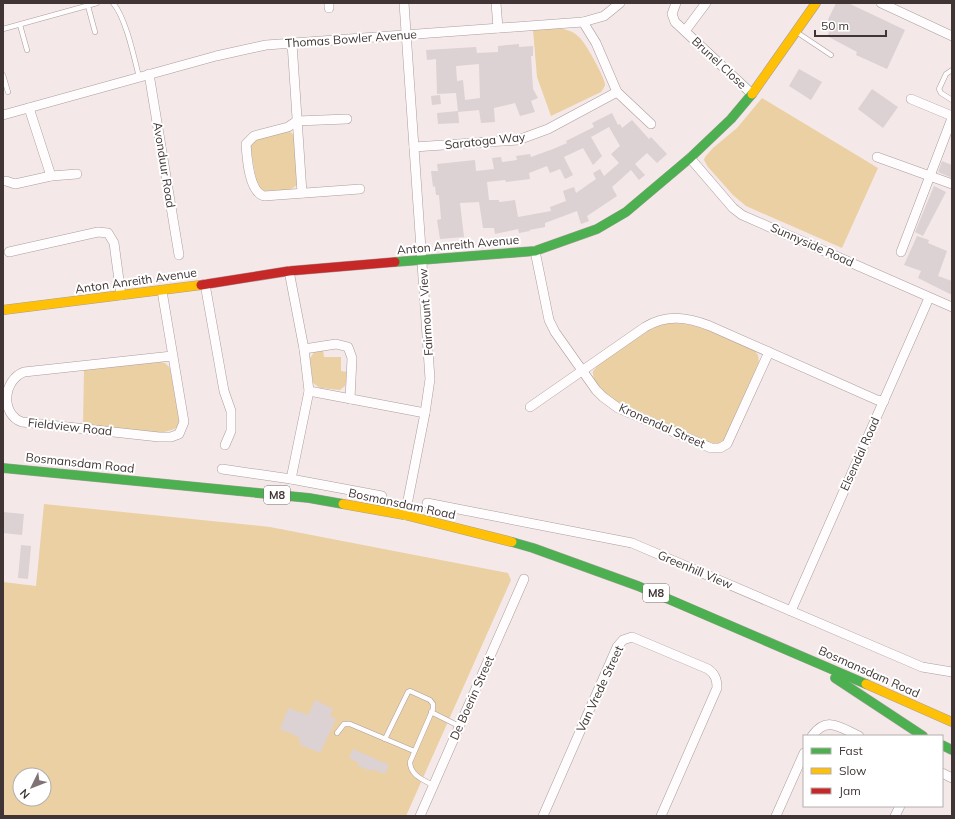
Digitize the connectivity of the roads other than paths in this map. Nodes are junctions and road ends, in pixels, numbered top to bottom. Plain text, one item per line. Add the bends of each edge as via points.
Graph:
1 (97, 3) edge
2 (113, 3) edge
3 (404, 3) edge
4 (496, 3) edge
5 (620, 3) edge
6 (676, 3) edge
7 (706, 3) edge
8 (816, 3) edge
9 (881, 3) edge
10 (88, 6) junction
11 (583, 22) junction
12 (20, 25) junction
13 (498, 28) junction
14 (3, 29) edge
15 (685, 31) junction
16 (94, 32) dead end
17 (797, 32) junction
18 (406, 35) junction
19 (952, 36) edge
20 (292, 43) junction
21 (27, 50) dead end
22 (831, 55) dead end
23 (952, 70) edge
24 (149, 74) junction
25 (3, 75) edge
26 (139, 77) junction
27 (8, 92) dead end
28 (618, 92) junction
29 (752, 94) junction
30 (911, 99) dead end
31 (952, 100) edge
32 (29, 108) junction
33 (3, 115) edge
34 (952, 117) edge
35 (347, 119) dead end
36 (297, 121) junction
37 (651, 124) dead end
38 (414, 147) junction
39 (877, 156) dead end
40 (690, 158) junction
41 (77, 174) dead end
42 (930, 175) junction
43 (51, 176) junction
44 (6, 181) dead end
45 (952, 184) edge
46 (360, 189) dead end
47 (302, 193) junction
48 (535, 251) junction
49 (9, 252) dead end
50 (900, 252) dead end
51 (179, 255) dead end
52 (422, 260) junction
53 (289, 270) junction
54 (205, 284) junction
55 (162, 291) junction
56 (121, 295) junction
57 (930, 298) junction
58 (952, 307) edge
59 (3, 310) edge
60 (304, 349) junction
61 (768, 352) junction
62 (172, 356) junction
63 (582, 370) junction
64 (309, 391) junction
65 (350, 399) junction
66 (884, 401) junction
67 (530, 407) dead end
68 (425, 413) junction
69 (225, 445) dead end
70 (3, 468) edge
71 (222, 469) dead end
72 (291, 479) junction
73 (382, 496) dead end
74 (428, 503) dead end
75 (405, 515) junction
76 (524, 579) dead end
77 (791, 611) junction
78 (777, 644) junction
79 (952, 672) edge
80 (431, 712) junction
81 (952, 722) edge
82 (460, 726) junction
83 (337, 732) dead end
84 (813, 735) edge
85 (857, 735) edge
86 (921, 735) edge
87 (385, 739) junction
88 (943, 746) edge
89 (952, 750) edge
90 (414, 751) junction
91 (803, 755) edge
92 (943, 774) edge
93 (952, 778) edge
94 (434, 785) junction
95 (900, 807) edge
96 (420, 816) edge
97 (543, 816) edge
98 (661, 816) edge
99 (776, 816) edge
100 (895, 816) edge

1 - 10 lane
2 - 26 lane via 118,9 129,38
3 - 18 street, Fairmount View
4 - 13 street
5 - 11 street, Thomas Bowler Avenue via 604,16
6 - 15 street, Brunel Close via 672,17
7 - 15 street, Brunel Close
8 - 17 main road, Anton Anreith Avenue
9 - 19 street
10 - 12 lane
10 - 16 lane
11 - 13 street, Thomas Bowler Avenue
11 - 28 street via 596,43
12 - 14 lane
12 - 21 lane
13 - 18 street, Thomas Bowler Avenue
15 - 29 street, Brunel Close
17 - 22 lane
17 - 29 main road, Anton Anreith Avenue
18 - 20 street, Thomas Bowler Avenue
18 - 38 street, Fairmount View
20 - 24 street, Thomas Bowler Avenue via 244,49
20 - 36 street
23 - 31 lane via 946,74 939,89 941,94
24 - 26 street, Thomas Bowler Avenue
24 - 51 street, Avonduur Road
25 - 27 lane
26 - 32 street, Thomas Bowler Avenue
28 - 37 street
28 - 38 street, Saratoga Way via 548,129 518,140
29 - 40 main road, Anton Anreith Avenue via 731,119
30 - 34 street
32 - 33 street, Thomas Bowler Avenue
32 - 43 street
34 - 42 street
35 - 36 street
36 - 47 street
36 - 47 street via 288,127 252,137 247,142 247,153 253,186 258,193 264,196
38 - 52 street, Fairmount View
39 - 42 street
40 - 48 main road, Anton Anreith Avenue via 626,212 597,229
40 - 57 street, Sunnyside Road via 742,215
41 - 43 street
42 - 45 street
42 - 50 street
43 - 44 street via 15,184
46 - 47 street
48 - 52 main road, Anton Anreith Avenue
48 - 63 street, Kronendal Street via 549,320
49 - 56 street via 98,232 108,233 114,243
52 - 53 main road, Anton Anreith Avenue
52 - 68 street, Fairmount View via 430,379
53 - 54 main road, Anton Anreith Avenue
53 - 60 street
54 - 55 main road, Anton Anreith Avenue
54 - 69 street via 224,391 231,411 230,431
55 - 56 main road, Anton Anreith Avenue
55 - 62 street, Fieldview Road
56 - 59 main road, Anton Anreith Avenue
57 - 58 street, Sunnyside Road
57 - 66 street, Elsendal Road
60 - 64 street
60 - 65 street via 336,344 348,347 352,358
61 - 63 street via 695,320 666,318 645,327
61 - 63 street, Kronendal Street via 730,440 717,449 618,408 603,397
61 - 66 street
62 - 62 street, Fieldview Road via 184,422 181,431 175,436 159,437 22,422 8,411 9,385 20,374 95,363
63 - 67 street
64 - 65 street
64 - 72 street
65 - 68 street
66 - 77 street, Elsendal Road
68 - 75 street, Fairmount View
70 - 75 main road, Bosmansdam Road / M8 via 309,498
71 - 72 street
72 - 73 street
74 - 77 street, Greenhill View via 632,543
75 - 78 main road, Bosmansdam Road / M8 via 533,548 638,586
76 - 82 street, De Boerin Street
77 - 79 street, Greenhill View via 922,667
78 - 81 main road, Bosmansdam Road / M8
78 - 86 main road, Bosmansdam Road / M8
80 - 82 lane
80 - 87 lane via 433,704 430,700 409,691
80 - 90 lane
82 - 94 street, De Boerin Street
83 - 87 lane via 348,723
84 - 85 street via 824,724 833,724
87 - 90 lane
88 - 89 main road
90 - 94 lane via 410,762 412,770 421,779
91 - 99 street
92 - 93 street
94 - 96 street, De Boerin Street
95 - 100 street
97 - 98 street, Van Vrede Street via 617,647 632,637 708,669 717,682 717,688

